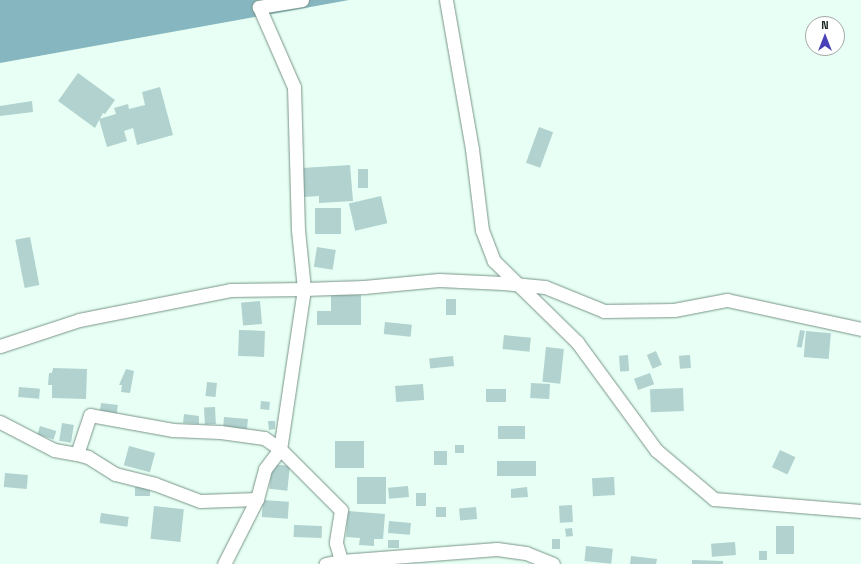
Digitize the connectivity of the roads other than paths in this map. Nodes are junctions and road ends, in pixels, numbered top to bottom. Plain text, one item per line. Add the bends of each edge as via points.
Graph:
1 (302, 0) edge
2 (446, 0) edge
3 (516, 285) junction
4 (304, 289) junction
5 (861, 329) edge
6 (0, 346) edge
7 (0, 422) edge
8 (280, 449) junction
9 (77, 454) junction
10 (258, 499) junction
11 (861, 511) edge
12 (341, 561) junction
13 (224, 564) edge
14 (325, 564) edge
15 (553, 564) edge

1 - 4 street via 259,7 294,87 298,230
2 - 3 street via 472,149 482,230 494,261
3 - 4 street via 439,280
3 - 5 street via 545,287 604,311 674,310 727,300
3 - 11 street via 578,342 656,450 714,499
4 - 6 street via 230,290 79,320
4 - 8 street
7 - 9 street via 54,450
8 - 9 street via 264,438 173,430 90,414
8 - 10 street via 265,469
8 - 12 street via 341,510 336,543
9 - 10 street via 88,457 115,474 155,484 200,501
10 - 13 street
12 - 14 street
12 - 15 street via 497,549 526,553

